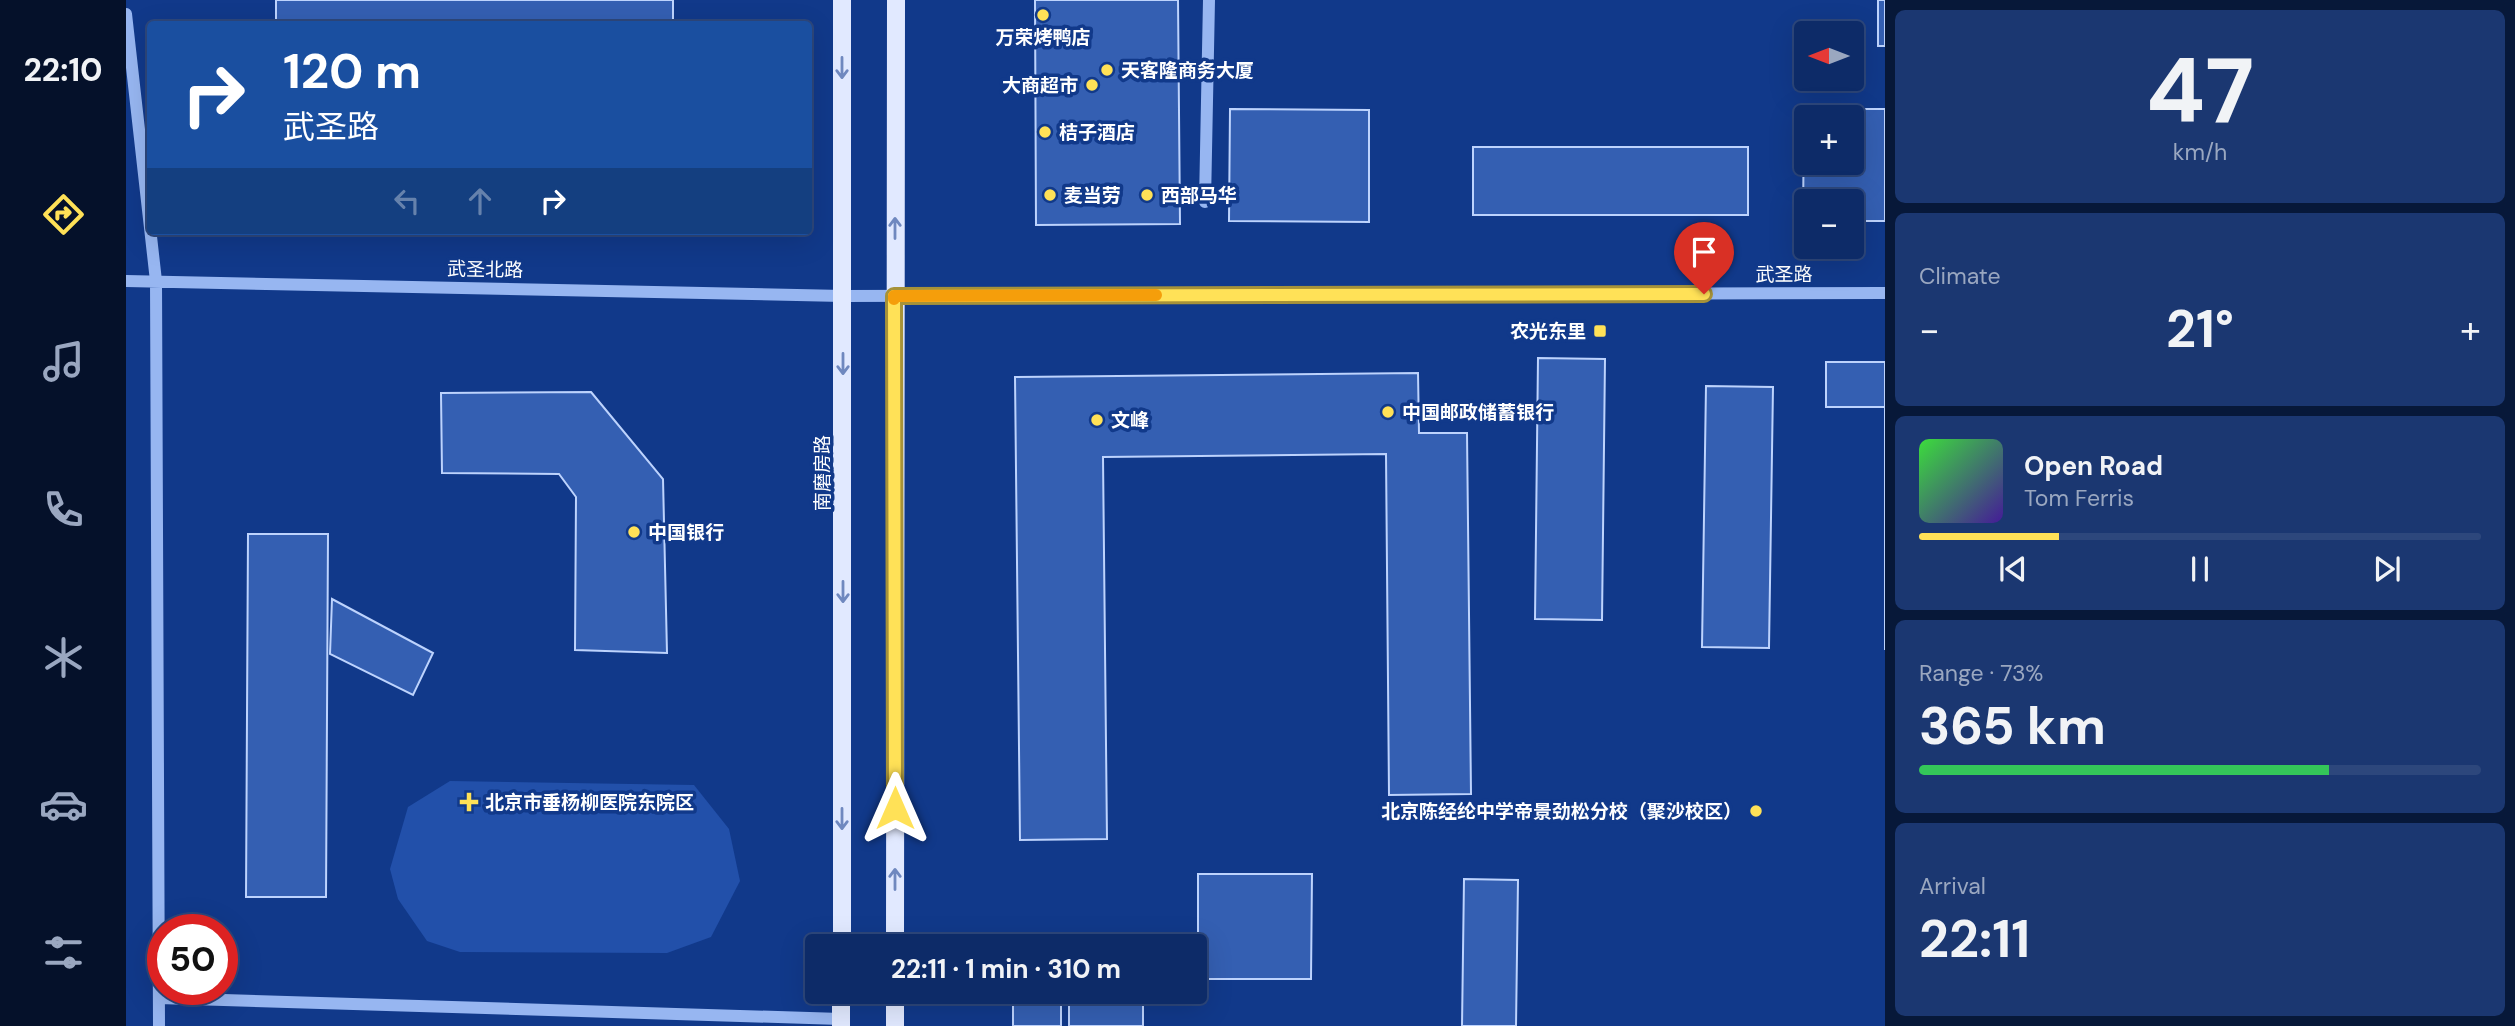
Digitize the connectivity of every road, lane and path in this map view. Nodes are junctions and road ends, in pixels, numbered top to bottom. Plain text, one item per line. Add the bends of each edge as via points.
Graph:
1 (842, 0) edge
2 (896, 0) edge
3 (1209, 0) edge
4 (126, 14) edge
5 (147, 201) edge
6 (1205, 202) dead end
7 (151, 235) edge
8 (126, 281) edge
9 (156, 281) junction
10 (1885, 293) edge
11 (843, 296) junction
12 (894, 296) junction
13 (159, 914) edge
14 (842, 934) edge
15 (895, 934) edge
16 (238, 1001) edge
17 (841, 1004) edge
18 (895, 1004) edge
19 (159, 1005) edge
20 (783, 1022) edge
21 (841, 1022) edge
22 (159, 1026) edge
23 (895, 1026) edge

1 -> 11 main road, 南磨房路
12 -> 2 main road
3 - 6 street
4 - 5 street
7 - 9 street
8 - 9 street, 武圣北路
9 - 11 street, 武圣北路
9 - 13 street
10 - 12 street, 武圣路
11 - 12 street, 武圣路
11 -> 14 main road, 南磨房路
15 -> 12 main road
16 - 20 street
17 - 21 main road
18 - 23 main road
19 - 22 street
20 - 21 street

